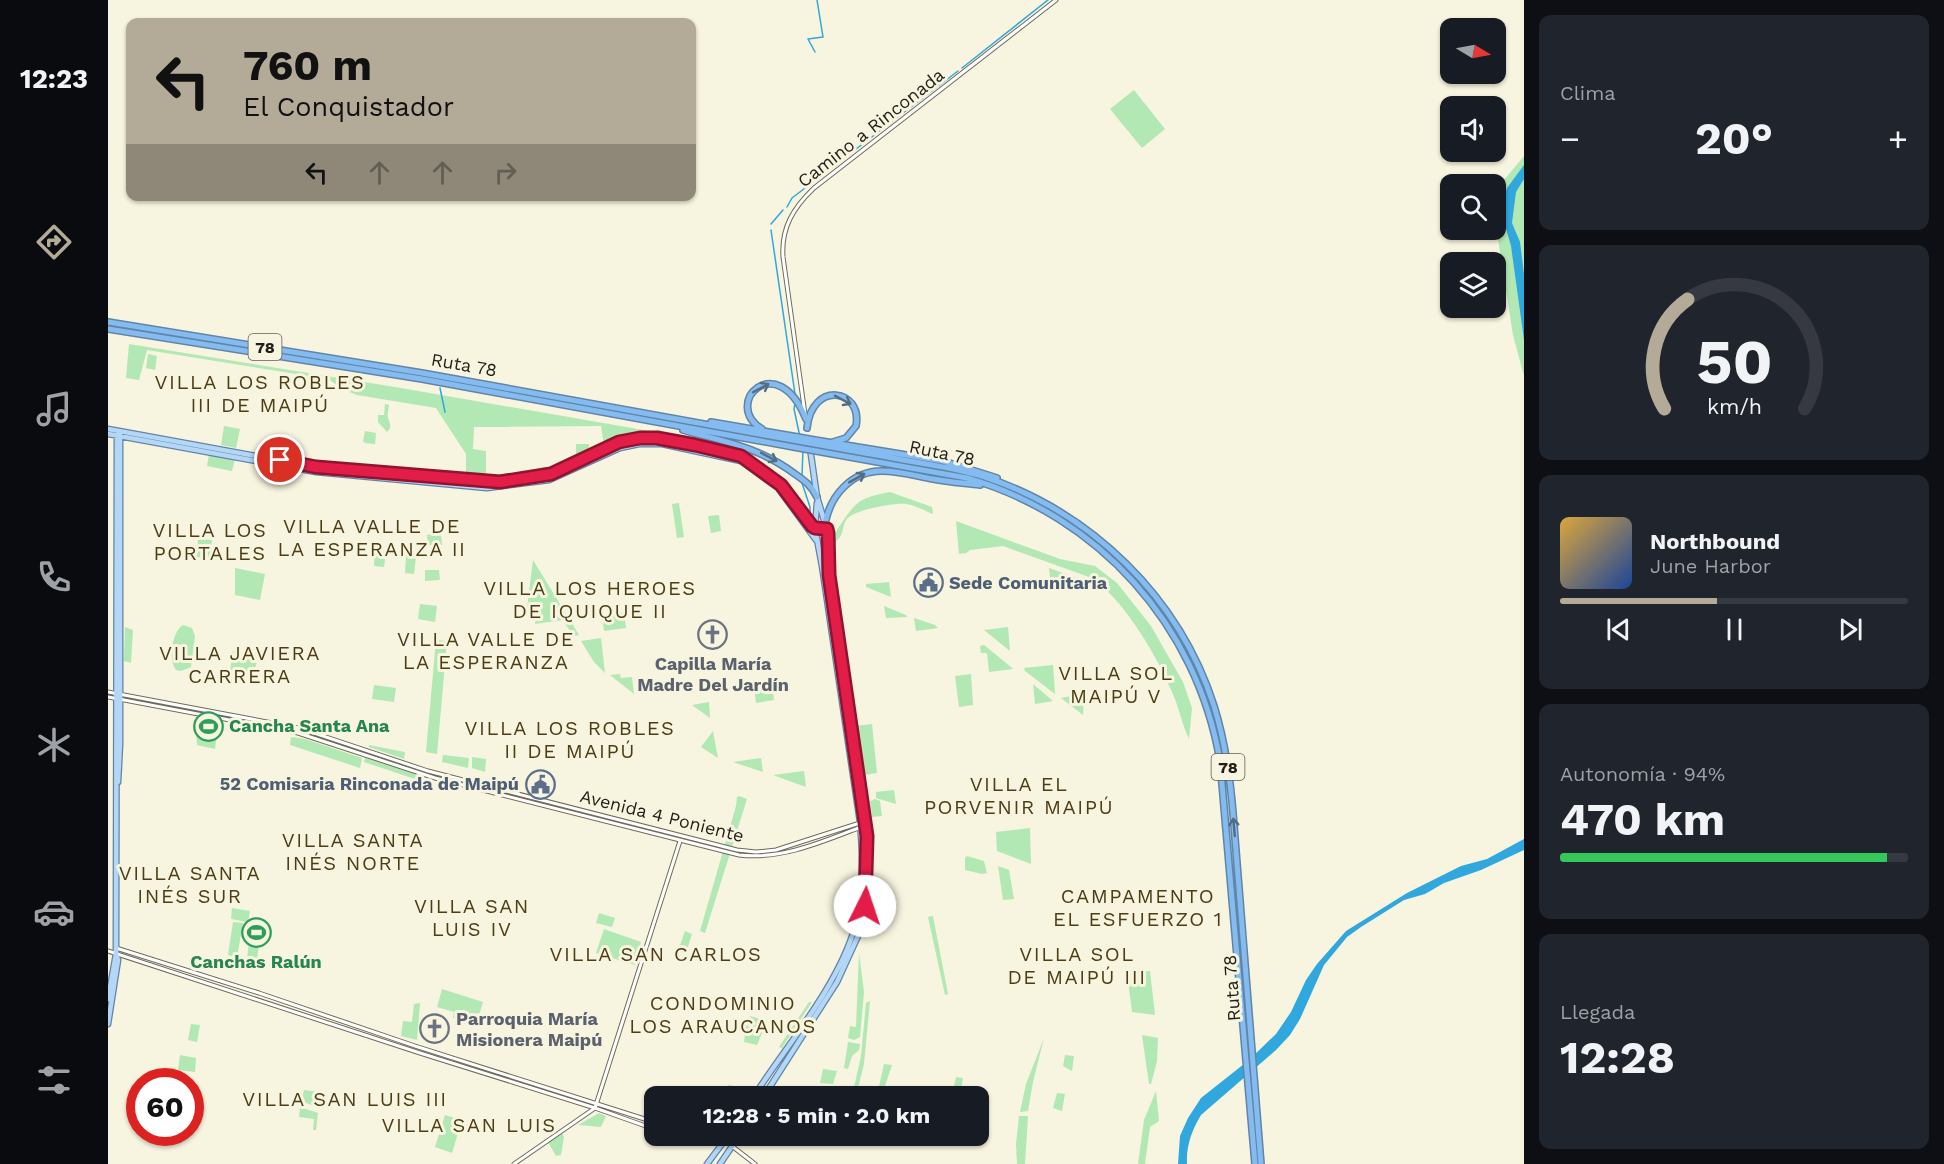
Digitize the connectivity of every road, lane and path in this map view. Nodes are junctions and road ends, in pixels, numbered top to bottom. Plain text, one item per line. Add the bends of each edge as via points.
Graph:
1 (1056, 0) edge
2 (108, 322) edge
3 (108, 329) edge
4 (667, 417) junction
5 (806, 419) junction
6 (653, 421) junction
7 (807, 428) junction
8 (108, 429) edge
9 (766, 431) junction
10 (119, 433) junction
11 (108, 434) edge
12 (798, 442) junction
13 (829, 442) junction
14 (815, 445) junction
15 (1000, 489) junction
16 (1020, 491) junction
17 (818, 497) junction
18 (815, 519) junction
19 (808, 520) junction
20 (826, 527) junction
21 (815, 528) junction
22 (828, 538) junction
23 (816, 540) junction
24 (108, 692) edge
25 (108, 697) edge
26 (118, 697) junction
27 (532, 798) junction
28 (530, 802) junction
29 (862, 823) junction
30 (681, 838) junction
31 (108, 951) edge
32 (116, 951) junction
33 (108, 999) edge
34 (108, 1024) edge
35 (1249, 1054) junction
36 (1251, 1080) junction
37 (761, 1086) edge
38 (770, 1086) edge
39 (598, 1103) junction
40 (595, 1108) junction
41 (644, 1119) edge
42 (644, 1126) edge
43 (721, 1146) edge
44 (732, 1146) joint
45 (514, 1164) edge
46 (707, 1164) edge
47 (720, 1164) edge
48 (755, 1164) edge
49 (1255, 1164) edge
50 (1261, 1164) edge

1 - 5 street, Camino a Rinconada via 814,188 793,212 784,231 783,257
2 - 4 highway, Ruta 78 / 78
3 - 6 highway, Ruta 78 / 78
4 - 9 highway
4 - 12 highway, Ruta 78 / 78
5 - 7 main road, Camino a Rinconada
9 -> 5 highway via 753,423 747,410 751,394 763,385 787,389
6 - 12 highway, Ruta 78 / 78
6 -> 17 highway via 760,452 807,482
7 -> 13 highway via 818,400 830,395 845,398 855,409 856,426 846,438
7 - 17 main road, Camino a Rinconada
8 - 10 main road
9 - 12 highway
10 - 11 main road
10 - 19 main road via 316,467 487,482 551,474 619,442 657,438 741,456 781,485
10 - 23 main road via 315,472 487,488 549,480 620,448 662,444 741,461 778,488
10 - 26 main road
12 - 14 highway, bridge
12 - 14 highway, Ruta 78 / 78, bridge
13 - 14 highway
13 - 16 highway via 956,464
14 - 15 highway, Ruta 78 / 78
14 - 16 highway, Ruta 78 / 78 via 958,470
20 -> 15 highway via 838,492 869,472 891,471
15 - 35 highway, Ruta 78 / 78 via 1064,521 1117,563 1161,614 1197,678 1222,771
35 -> 16 highway, Ruta 78 / 78 via 1230,781 1219,722 1203,676 1174,622 1132,569 1084,528
17 - 18 main road, Camino a Rinconada
17 - 20 main road, Camino a Rinconada
18 - 19 main road
18 - 21 main road, Camino a Rinconada
19 - 21 main road
20 - 21 main road
20 - 22 main road, Camino a Rinconada
21 - 23 main road, Camino a Rinconada
22 - 23 main road via 823,542
22 - 29 main road, Camino a Rinconada via 829,575
23 - 29 main road, Camino a Rinconada
24 - 26 street, Avenida 4 Poniente
25 - 26 street, Avenida 4 Poniente
26 - 27 street, Avenida 4 Poniente via 299,728 428,771
26 - 28 street, Avenida 4 Poniente via 298,733 426,776
26 - 32 main road
27 - 28 street
27 - 30 street, Avenida 4 Poniente
28 - 30 street, Avenida 4 Poniente
29 - 30 street, Avenida 4 Poniente via 790,852 762,856 739,855
29 - 37 main road, Camino a Rinconada via 860,897 852,934 826,987
29 - 38 main road, Camino a Rinconada via 868,850 865,906 858,936 837,982
30 - 39 street
31 - 32 street
32 - 33 main road
32 - 34 main road
32 - 39 street via 271,996
32 - 40 street
35 - 36 highway, Ruta 78 / 78
36 - 49 highway, Ruta 78 / 78
36 - 50 highway, Ruta 78 / 78
39 - 40 street
39 - 41 street
40 - 42 street
40 - 45 street
43 - 46 main road
44 - 47 main road
44 - 48 street

